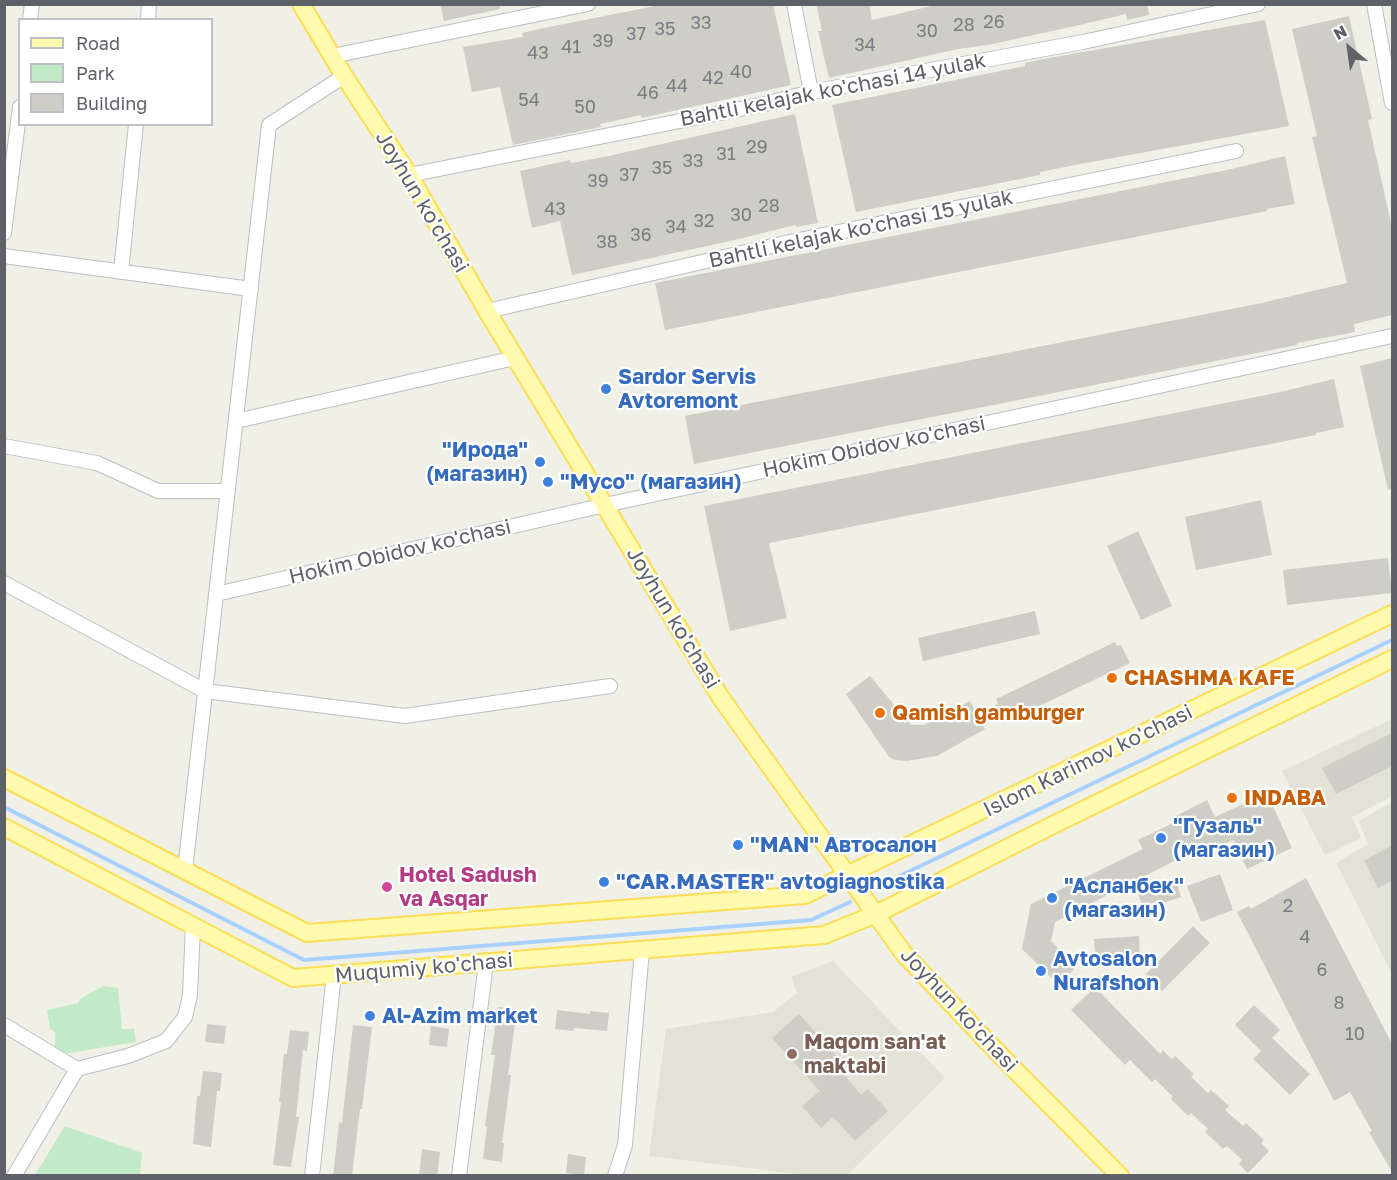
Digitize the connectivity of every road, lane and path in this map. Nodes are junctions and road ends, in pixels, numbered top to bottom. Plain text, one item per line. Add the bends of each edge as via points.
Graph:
1 (301, 4) edge
2 (588, 4) edge
3 (794, 4) edge
4 (1258, 4) edge
5 (1374, 5) edge
6 (332, 56) junction
7 (344, 76) junction
8 (812, 92) junction
9 (1392, 103) edge
10 (18, 123) edge
11 (136, 126) edge
12 (1236, 151) dead end
13 (409, 175) junction
14 (4, 233) edge
15 (4, 256) edge
16 (121, 272) junction
17 (251, 289) junction
18 (487, 312) junction
19 (1392, 336) edge
20 (515, 358) junction
21 (236, 421) junction
22 (4, 446) edge
23 (228, 491) junction
24 (604, 505) junction
25 (4, 583) edge
26 (216, 594) junction
27 (1392, 614) edge
28 (1392, 659) edge
29 (610, 686) dead end
30 (205, 691) junction
31 (4, 778) edge
32 (4, 827) edge
33 (185, 870) junction
34 (847, 876) junction
35 (876, 914) junction
36 (193, 926) junction
37 (642, 950) junction
38 (486, 963) junction
39 (334, 975) junction
40 (4, 1025) edge
41 (77, 1069) junction
42 (14, 1176) edge
43 (312, 1176) edge
44 (459, 1176) edge
45 (615, 1176) edge
46 (1120, 1176) edge

1 - 6 main road, Joyhun ko'chasi
2 - 6 street
3 - 8 street
4 - 8 street, Bahtli kelajak ko'chasi 14 yulak via 1083,42
5 - 9 street
6 - 7 main road, Joyhun ko'chasi
7 - 13 main road, Joyhun ko'chasi
7 - 17 street via 269,125
8 - 13 street, Bahtli kelajak ko'chasi 14 yulak
10 - 14 street
11 - 16 street
12 - 18 street, Bahtli kelajak ko'chasi 15 yulak via 794,241
13 - 18 main road, Joyhun ko'chasi
15 - 16 street
16 - 17 street
17 - 21 street
18 - 20 main road, Joyhun ko'chasi
19 - 24 street, Hokim Obidov ko'chasi
20 - 21 street
20 - 24 main road, Joyhun ko'chasi
21 - 23 street
22 - 23 street via 97,463 158,491
23 - 26 street
24 - 26 street, Hokim Obidov ko'chasi
24 - 34 main road, Joyhun ko'chasi via 722,698
25 - 30 street
26 - 30 street
27 - 34 main road, Islom Karimov ko'chasi
28 - 35 main road, Islom Karimov ko'chasi
29 - 30 street via 405,716
30 - 33 street
31 - 33 main road, Muqumiy ko'chasi
32 - 36 main road, Muqumiy ko'chasi
33 - 34 main road, Muqumiy ko'chasi via 307,933 805,895
34 - 35 main road, Joyhun ko'chasi
35 - 37 main road, Muqumiy ko'chasi via 824,935
35 - 46 main road, Joyhun ko'chasi via 904,954
36 - 39 main road, Muqumiy ko'chasi via 293,978
36 - 41 street via 190,995 185,1017 166,1041
37 - 38 main road, Muqumiy ko'chasi
37 - 45 street via 625,1145
38 - 39 main road, Muqumiy ko'chasi
38 - 44 street
39 - 43 street
40 - 41 street
41 - 42 street

